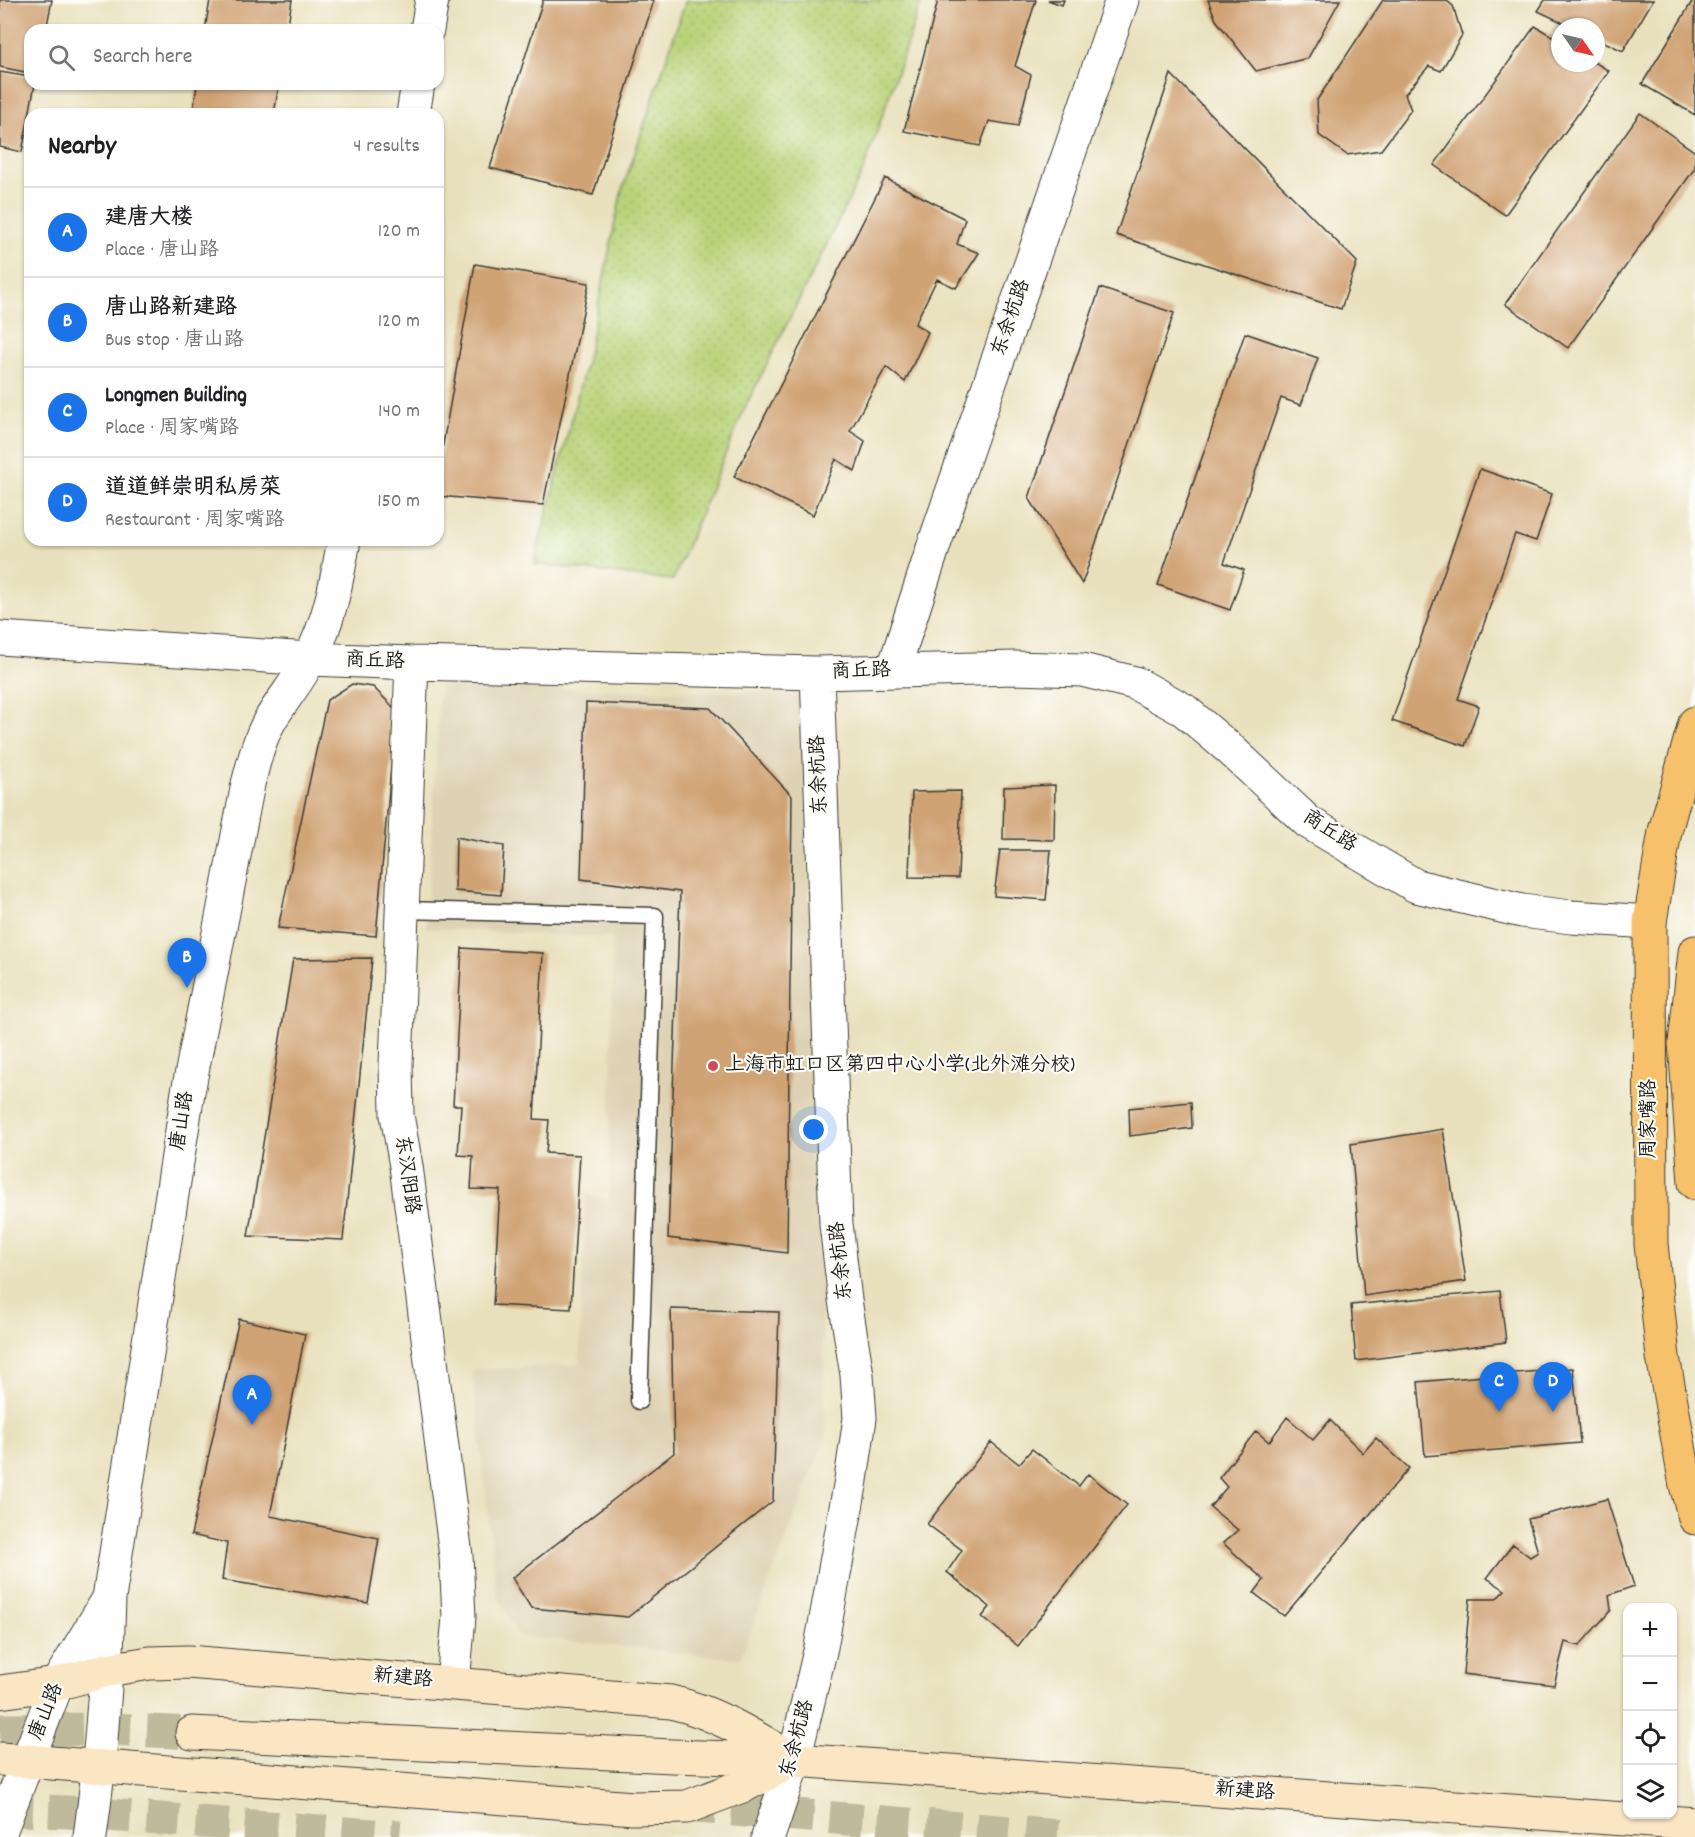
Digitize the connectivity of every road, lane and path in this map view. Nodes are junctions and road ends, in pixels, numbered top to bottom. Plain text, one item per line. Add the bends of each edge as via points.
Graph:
1 (432, 0) edge
2 (1122, 0) edge
3 (428, 24) edge
4 (417, 90) edge
5 (414, 108) edge
6 (343, 546) edge
7 (0, 638) edge
8 (310, 659) junction
9 (412, 663) junction
10 (893, 671) junction
11 (817, 673) junction
12 (1695, 723) edge
13 (402, 910) junction
14 (1650, 922) junction
15 (1695, 952) edge
16 (1695, 1182) edge
17 (639, 1401) dead end
18 (1695, 1518) edge
19 (109, 1598) junction
20 (107, 1670) junction
21 (453, 1683) junction
22 (57, 1684) junction
23 (0, 1692) edge
24 (192, 1733) tunnel mouth
25 (794, 1760) junction
26 (13, 1761) edge
27 (99, 1768) junction
28 (1695, 1824) edge
29 (0, 1832) edge
30 (90, 1837) edge
31 (768, 1837) edge

1 - 3 street
2 - 10 street, 东余杭路
4 - 5 street
6 - 8 street via 337,580
7 - 8 street, 商丘路
8 - 9 street, 商丘路
8 - 19 street, 唐山路 via 268,724 248,784 188,1092
9 - 11 street, 商丘路
9 - 13 street, 东汉阳路
10 - 11 street, 商丘路
10 - 14 street, 商丘路 via 1050,668 1082,670 1135,683 1184,710 1208,729 1308,822 1416,886 1522,911
11 - 25 street, 东余杭路 via 836,1224 860,1418 821,1647
12 - 14 main road, 周家嘴路 via 1665,831
13 - 17 lane via 655,916
13 - 21 street, 东汉阳路 via 397,1115 456,1557 459,1617
14 - 18 main road, 周家嘴路 via 1651,1244 1663,1357
15 - 16 main road via 1685,1043
19 - 20 street, 唐山路
19 - 22 street, 唐山路
20 - 21 main road, 新建路 via 188,1662
20 - 22 main road, 新建路
20 - 27 street, 唐山路
21 - 25 main road, 新建路 via 671,1702 735,1726
22 - 23 main road, 新建路
22 - 26 street, 唐山路
24 - 25 main road
25 - 27 main road via 687,1808 633,1808
25 - 28 main road, 新建路
25 - 31 street, 东余杭路
26 - 27 main road
26 - 29 street, 唐山路
27 - 30 street, 唐山路

